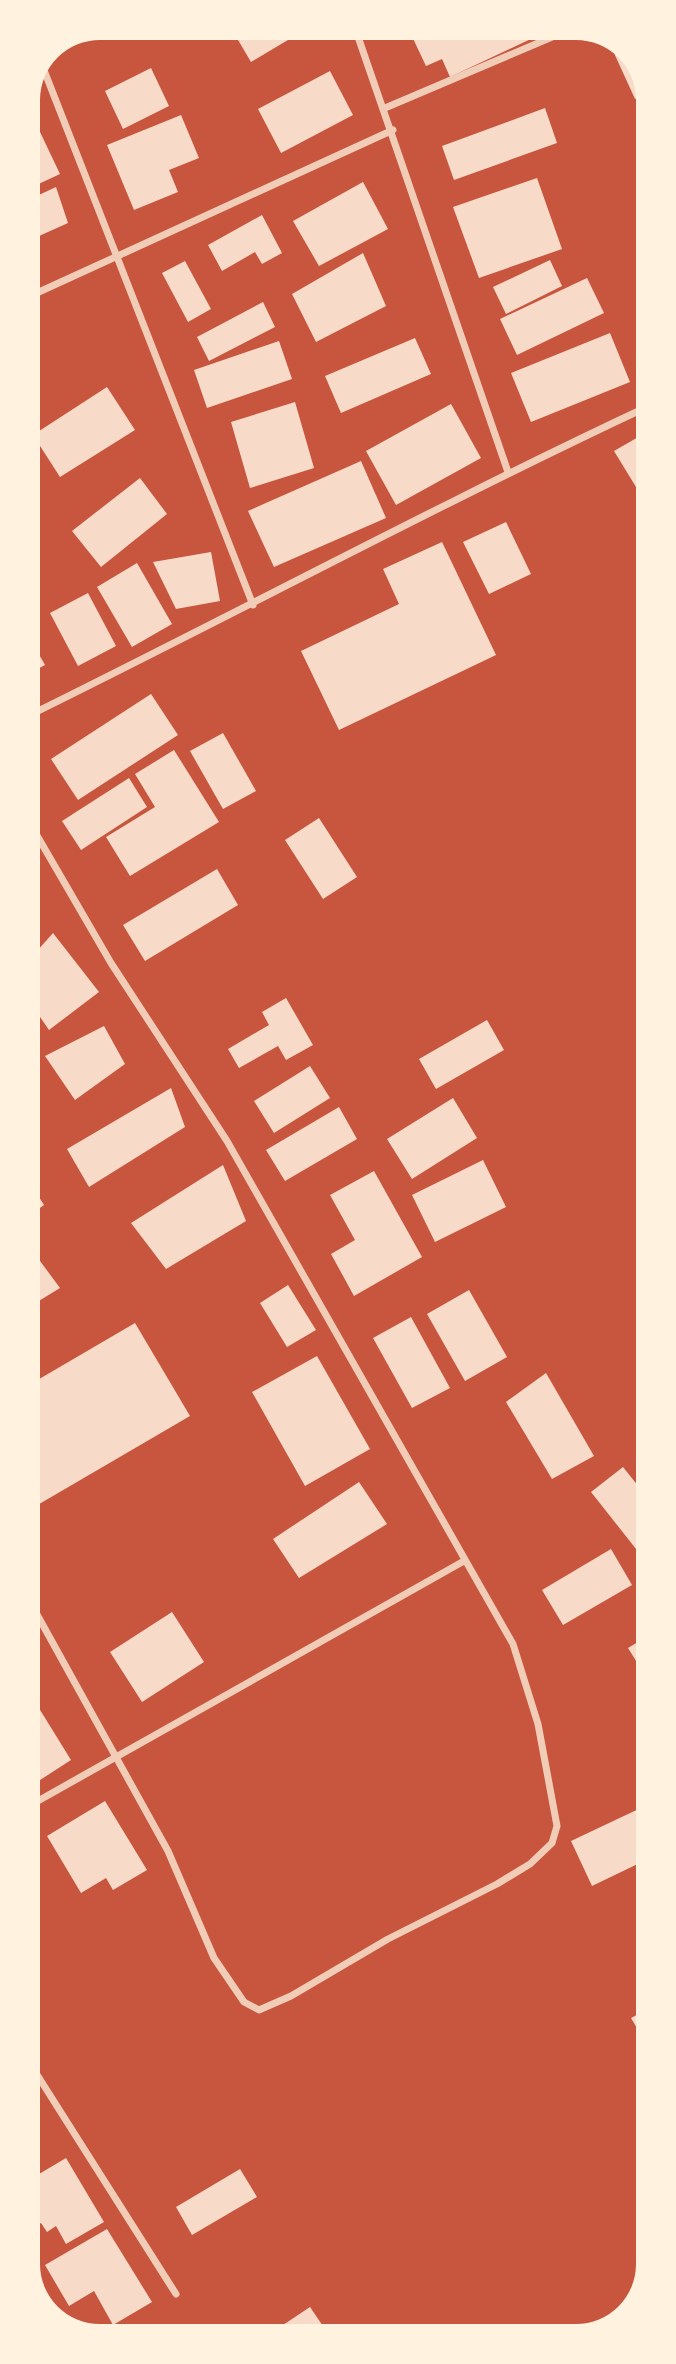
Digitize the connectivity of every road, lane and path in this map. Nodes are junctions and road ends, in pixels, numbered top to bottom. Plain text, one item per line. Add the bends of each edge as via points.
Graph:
1 (360, 40) edge
2 (545, 40) edge
3 (46, 75) edge
4 (385, 108) junction
5 (393, 130) junction
6 (116, 255) junction
7 (40, 291) edge
8 (636, 412) edge
9 (508, 472) junction
10 (253, 605) junction
11 (40, 710) edge
12 (40, 839) edge
13 (464, 1561) junction
14 (40, 1620) edge
15 (115, 1755) junction
16 (40, 1799) edge
17 (40, 2081) edge
18 (176, 2294) dead end

1 - 4 street
2 - 4 street
3 - 6 street
4 - 5 street
5 - 6 street
5 - 9 street
6 - 7 street
6 - 10 street
8 - 9 street
9 - 10 street
10 - 11 street
12 - 13 street via 111,963 227,1141
13 - 15 street
13 - 15 street via 513,1644 538,1724 557,1826 552,1843 530,1864 497,1884 259,2010 244,2002 214,1958 168,1851
14 - 15 street
15 - 16 street
17 - 18 street

